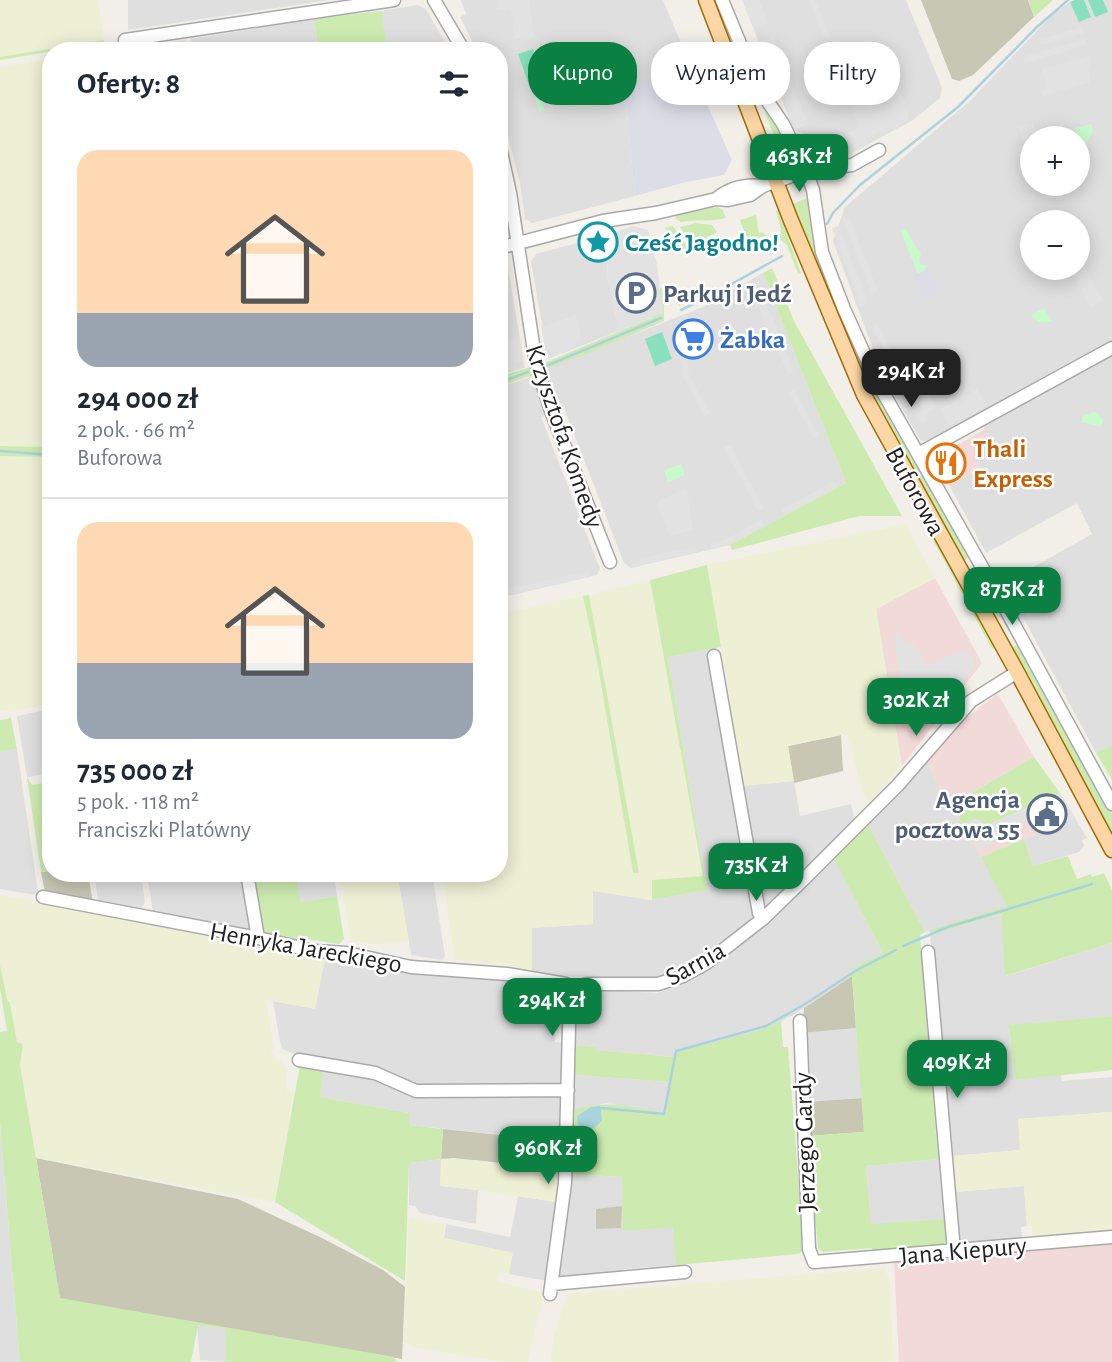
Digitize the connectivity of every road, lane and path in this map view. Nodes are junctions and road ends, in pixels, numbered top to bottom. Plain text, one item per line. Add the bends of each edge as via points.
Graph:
1 (394, 0) edge
2 (434, 0) edge
3 (706, 0) edge
4 (722, 0) edge
5 (125, 40) dead end
6 (459, 42) edge
7 (879, 150) dead end
8 (806, 171) junction
9 (508, 184) edge
10 (769, 184) junction
11 (517, 243) junction
12 (508, 246) edge
13 (1112, 348) edge
14 (918, 454) junction
15 (610, 562) dead end
16 (714, 656) dead end
17 (1017, 672) junction
18 (1112, 804) edge
19 (1112, 850) edge
20 (249, 882) edge
21 (43, 898) dead end
22 (764, 918) junction
23 (258, 938) junction
24 (928, 953) dead end
25 (570, 988) junction
26 (800, 1021) dead end
27 (299, 1060) dead end
28 (568, 1090) junction
29 (1112, 1237) edge
30 (954, 1251) junction
31 (814, 1262) joint
32 (685, 1272) dead end

1 - 5 street
2 - 6 street
3 - 10 main road, Buforowa
4 - 8 street, Buforowa via 758,87
7 - 8 street via 852,165
8 - 10 street
8 - 14 street, Buforowa via 827,267 876,380
9 - 11 street, Krzysztofa Komedy
10 - 11 street via 751,184 716,199
10 - 17 main road, Buforowa via 864,395
11 - 12 street
11 - 15 street, Krzysztofa Komedy via 536,365
13 - 14 street
14 - 18 street, Buforowa
16 - 22 street via 759,913
17 - 19 main road, Buforowa
17 - 22 street, Sarnia via 971,701 898,785
20 - 23 street
21 - 23 street, Henryka Jareckiego
22 - 25 street, Sarnia via 705,964 675,979 649,986 588,984
23 - 25 street, Henryka Jareckiego via 314,951 436,970 507,974
24 - 30 street
25 - 28 street
26 - 31 street, Jerzego Gardy via 808,1249
27 - 28 street via 375,1073 416,1091
28 - 32 street via 565,1182 551,1289
29 - 30 street, Jana Kiepury
30 - 31 street, Jana Kiepury

